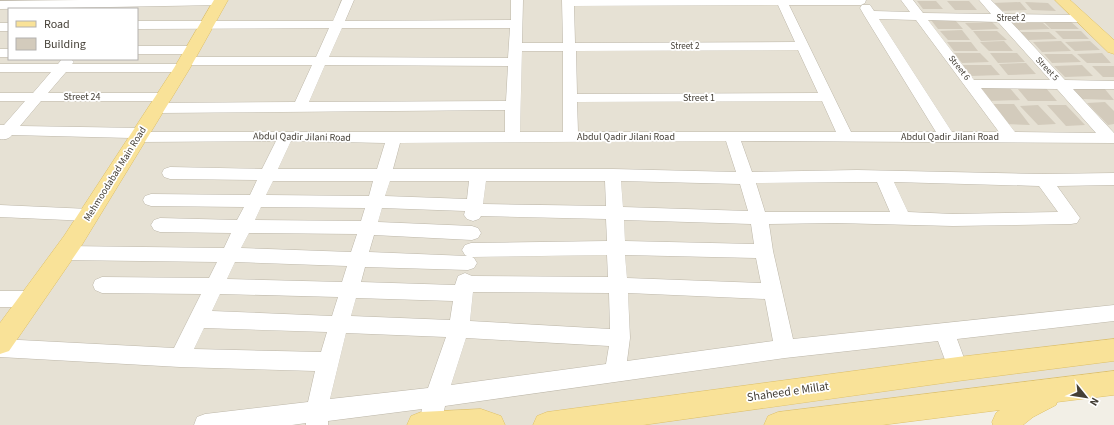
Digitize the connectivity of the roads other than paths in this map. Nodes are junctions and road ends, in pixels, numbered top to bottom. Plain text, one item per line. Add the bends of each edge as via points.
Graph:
1 (348, 0) edge
2 (517, 0) edge
3 (907, 0) edge
4 (985, 0) edge
5 (1062, 0) edge
6 (1073, 0) edge
7 (221, 1) edge
8 (568, 1) edge
9 (722, 1) edge
10 (860, 1) edge
11 (782, 2) junction
12 (118, 4) edge
13 (0, 5) edge
14 (870, 15) junction
15 (919, 16) junction
16 (1001, 18) junction
17 (1080, 18) junction
18 (207, 24) junction
19 (517, 24) junction
20 (138, 25) edge
21 (338, 25) junction
22 (1114, 37) edge
23 (568, 46) junction
24 (802, 46) junction
25 (516, 47) junction
26 (1114, 49) edge
27 (138, 50) edge
28 (187, 60) junction
29 (319, 62) junction
30 (515, 62) junction
31 (66, 63) edge
32 (0, 68) edge
33 (971, 84) junction
34 (1063, 85) junction
35 (1114, 85) edge
36 (0, 97) edge
37 (828, 97) junction
38 (36, 98) junction
39 (570, 98) junction
40 (160, 102) junction
41 (512, 105) junction
42 (300, 107) junction
43 (3, 133) edge
44 (140, 135) junction
45 (286, 136) junction
46 (732, 136) junction
47 (1010, 136) junction
48 (512, 137) junction
49 (571, 137) junction
50 (846, 137) junction
51 (947, 137) junction
52 (394, 138) junction
53 (1112, 138) edge
54 (170, 173) dead end
55 (384, 174) junction
56 (267, 175) junction
57 (613, 175) junction
58 (478, 176) junction
59 (884, 177) junction
60 (745, 178) junction
61 (1114, 179) edge
62 (1044, 180) junction
63 (151, 200) dead end
64 (255, 201) junction
65 (375, 202) junction
66 (474, 208) junction
67 (0, 211) edge
68 (615, 212) junction
69 (89, 215) junction
70 (758, 218) junction
71 (902, 219) junction
72 (160, 225) dead end
73 (243, 227) junction
74 (367, 228) junction
75 (616, 248) junction
76 (470, 249) junction
77 (764, 251) junction
78 (64, 253) junction
79 (229, 255) junction
80 (358, 259) junction
81 (102, 285) dead end
82 (618, 285) junction
83 (214, 286) junction
84 (350, 288) junction
85 (464, 288) junction
86 (773, 292) junction
87 (0, 299) edge
88 (32, 299) junction
89 (1114, 313) edge
90 (198, 319) junction
91 (340, 324) junction
92 (459, 328) junction
93 (945, 332) junction
94 (620, 338) junction
95 (0, 343) edge
96 (0, 348) edge
97 (785, 349) junction
98 (1114, 350) edge
99 (180, 358) junction
100 (328, 362) junction
101 (958, 368) junction
102 (615, 372) junction
103 (1114, 382) edge
104 (1056, 391) junction
105 (436, 397) junction
106 (317, 419) edge
107 (205, 425) edge
108 (425, 425) edge
109 (491, 425) edge
110 (547, 425) edge
111 (778, 425) edge
112 (1007, 425) edge

1 - 21 street
2 - 19 street
3 - 15 street, Street 6
4 - 16 street, Street 5
5 - 17 main road
6 - 22 main road
7 - 12 street
7 - 18 main road, Mehmoodabad Main Road
8 - 9 street
8 - 23 street
9 - 11 street
10 - 11 street
10 - 14 street
11 - 24 street
12 - 13 street
14 - 15 street, Street 2
14 - 51 street
15 - 16 street, Street 2
15 - 33 street, Street 6
16 - 17 street, Street 2
16 - 34 street, Street 5
17 - 26 main road
18 - 20 street
18 - 21 street
18 - 28 main road, Mehmoodabad Main Road
19 - 21 street
19 - 25 street
21 - 29 street
23 - 24 street, Street 2
23 - 25 street, Street 2
23 - 39 street
24 - 37 street
25 - 30 street
27 - 28 street
28 - 29 street
28 - 31 street
28 - 40 main road, Mehmoodabad Main Road
29 - 30 street
29 - 42 street
30 - 41 street
31 - 32 street
31 - 38 street
33 - 34 street
33 - 47 street, Street 6
34 - 35 street
34 - 53 street, Street 5
36 - 38 street, Street 24
37 - 39 street, Street 1
37 - 50 street
38 - 40 street, Street 24
38 - 43 street
39 - 49 street
40 - 42 street, Street 24
40 - 44 main road, Mehmoodabad Main Road
41 - 42 street, Street 24
41 - 48 street
43 - 44 street, Abdul Qadir Jilani Road
44 - 45 street, Abdul Qadir Jilani Road
44 - 69 main road, Mehmoodabad Main Road
45 - 52 street, Abdul Qadir Jilani Road
45 - 56 street
46 - 49 street, Abdul Qadir Jilani Road
46 - 50 street, Abdul Qadir Jilani Road
46 - 60 street
47 - 51 street, Abdul Qadir Jilani Road
47 - 53 street, Abdul Qadir Jilani Road
48 - 49 street, Abdul Qadir Jilani Road
48 - 52 street, Abdul Qadir Jilani Road
50 - 51 street, Abdul Qadir Jilani Road
52 - 55 street
54 - 56 street
55 - 56 street
55 - 58 street
55 - 65 street
56 - 64 street
57 - 58 street
57 - 60 street
57 - 68 street
58 - 66 street
59 - 60 street
59 - 62 street
59 - 71 street
60 - 70 street
61 - 62 street
62 - 71 street via 1071,218
63 - 64 street
64 - 65 street
64 - 73 street
65 - 66 street
65 - 74 street
66 - 68 street
66 - 76 street
67 - 69 street
68 - 70 street
68 - 75 street
69 - 78 main road, Mehmoodabad Main Road
70 - 71 street
70 - 77 street
72 - 73 street
73 - 74 street
73 - 79 street
74 - 76 street
74 - 80 street
75 - 76 street
75 - 77 street
75 - 82 street
76 - 80 street
76 - 85 street
77 - 86 street
78 - 79 street
78 - 88 main road, Mehmoodabad Main Road
79 - 80 street
79 - 83 street
80 - 84 street
81 - 83 street
82 - 85 street
82 - 86 street
82 - 94 street
83 - 84 street
83 - 90 street
84 - 85 street
84 - 91 street
85 - 92 street
86 - 97 street
87 - 88 street
88 - 95 main road, Mehmoodabad Main Road
89 - 93 street
90 - 91 street
90 - 99 street
91 - 92 street
91 - 100 street
92 - 94 street
92 - 105 street
93 - 97 street
93 - 101 street
94 - 102 street
96 - 99 street
97 - 102 street
98 - 101 main road, Shaheed e Millat
99 - 100 street
100 - 106 street
101 - 110 main road, Shaheed e Millat
102 - 105 street
103 - 104 main road
104 - 111 main road
104 - 112 main road via 1023,408 1006,422
105 - 106 street
105 - 108 street
106 - 107 street
108 - 109 main road via 481,422

